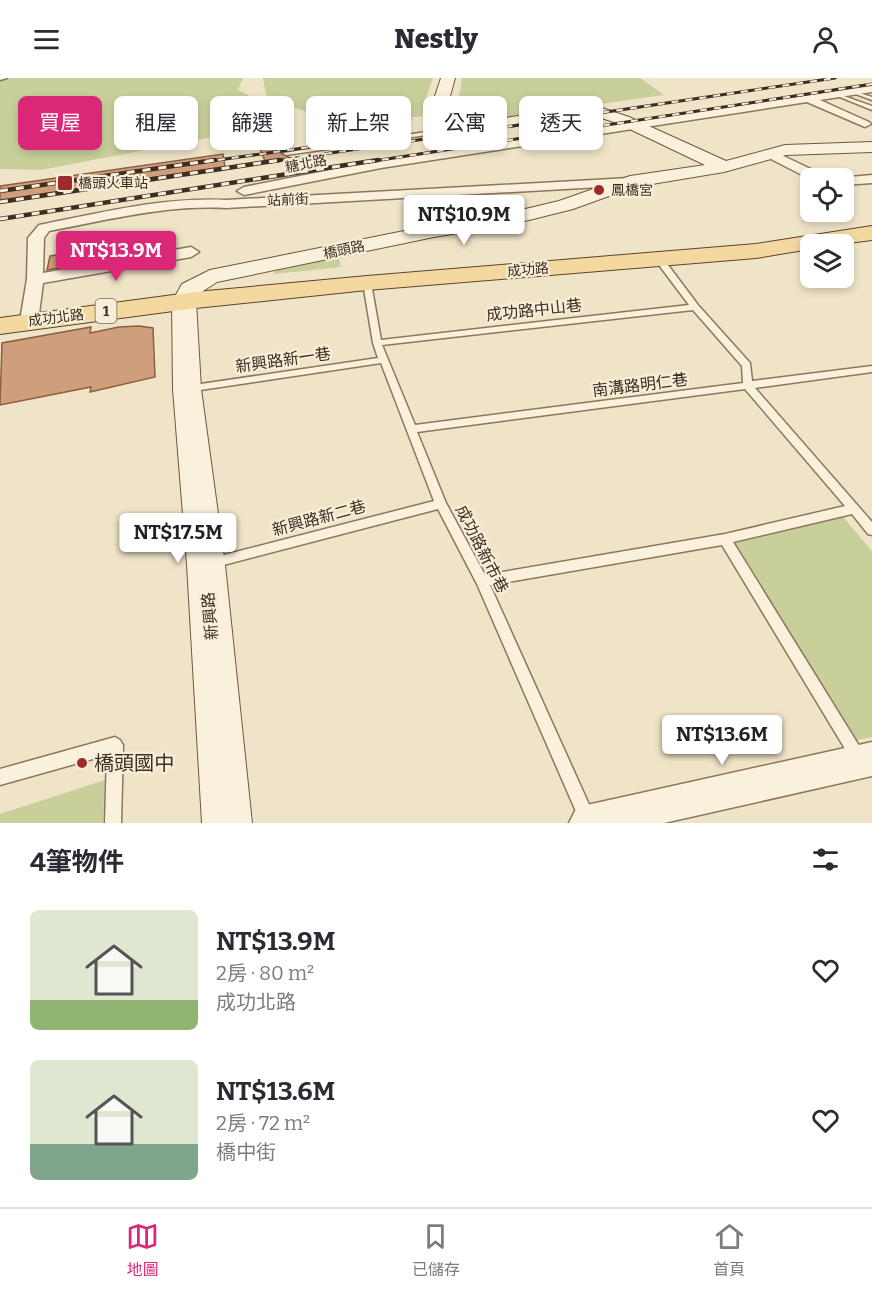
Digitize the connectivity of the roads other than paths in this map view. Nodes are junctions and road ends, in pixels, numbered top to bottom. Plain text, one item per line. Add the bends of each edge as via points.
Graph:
1 (5, 78) edge
2 (448, 78) edge
3 (0, 80) edge
4 (872, 89) edge
5 (855, 92) junction
6 (837, 94) junction
7 (822, 95) junction
8 (443, 96) edge
9 (805, 98) junction
10 (872, 99) edge
11 (754, 105) junction
12 (872, 108) edge
13 (776, 116) dead end
14 (869, 120) edge
15 (507, 122) edge
16 (633, 124) junction
17 (423, 134) edge
18 (872, 147) edge
19 (286, 153) dead end
20 (771, 154) junction
21 (724, 167) junction
22 (800, 169) edge
23 (872, 179) edge
24 (854, 180) edge
25 (630, 182) junction
26 (209, 202) junction
27 (872, 220) edge
28 (872, 232) edge
29 (190, 252) dead end
30 (659, 259) junction
31 (35, 279) junction
32 (367, 283) junction
33 (187, 295) junction
34 (695, 308) junction
35 (0, 314) edge
36 (30, 314) junction
37 (0, 326) edge
38 (377, 343) junction
39 (383, 360) junction
40 (871, 371) edge
41 (748, 386) junction
42 (186, 389) junction
43 (412, 429) junction
44 (441, 504) junction
45 (854, 509) junction
46 (872, 530) edge
47 (725, 539) junction
48 (206, 565) junction
49 (482, 581) junction
50 (867, 760) edge
51 (0, 777) edge
52 (113, 823) edge
53 (227, 823) edge
54 (588, 823) edge

1 - 3 lane
2 - 8 street
4 - 5 street, 糖北路
5 - 6 street, 糖北路
5 - 10 lane
6 - 7 street, 糖北路
6 - 12 lane
7 - 9 street, 糖北路
7 - 14 street
9 - 11 street, 糖北路
9 - 14 street
11 - 13 street
11 - 16 street, 糖北路
15 - 16 street via 593,110
16 - 21 street
16 - 26 street, 糖北路 via 449,159 381,164 229,193
17 - 19 lane
18 - 20 street, 橋頭路 via 795,149
20 - 21 street, 橋頭路
20 - 22 street
21 - 25 street, 橋頭路
23 - 24 street
25 - 26 street, 站前街 via 461,186 226,204
25 - 33 street, 橋頭路 via 531,214 210,277
26 - 31 street, 站前街 via 125,212 44,228 36,238
27 - 33 main road, 成功路 / 1 via 720,242
28 - 30 main road, 成功路 / 1 via 756,251
29 - 31 street
30 - 32 main road, 成功路 / 1
30 - 34 lane
31 - 36 street, 站前街
32 - 33 main road, 成功路 / 1
32 - 38 lane, 成功路新市巷
33 - 36 main road, 成功北路 / 1
33 - 42 street, 新興路
34 - 38 lane, 成功路中山巷
34 - 41 lane via 747,365
35 - 36 main road, 成功北路 / 1
36 - 37 main road, 成功北路 / 1
38 - 39 lane, 成功路新市巷
39 - 42 lane, 新興路新一巷
39 - 43 lane, 成功路新市巷
40 - 41 lane, 南溝路明仁巷
41 - 43 lane, 南溝路明仁巷
41 - 45 lane
42 - 48 street, 新興路
43 - 44 lane, 成功路新市巷
44 - 48 lane, 新興路新二巷
44 - 49 lane, 成功路新市巷
45 - 46 lane
45 - 47 lane
47 - 49 lane
47 - 50 lane
48 - 53 street, 新興路
49 - 54 lane, 成功路新市巷
50 - 54 street
51 - 52 lane via 115,745

